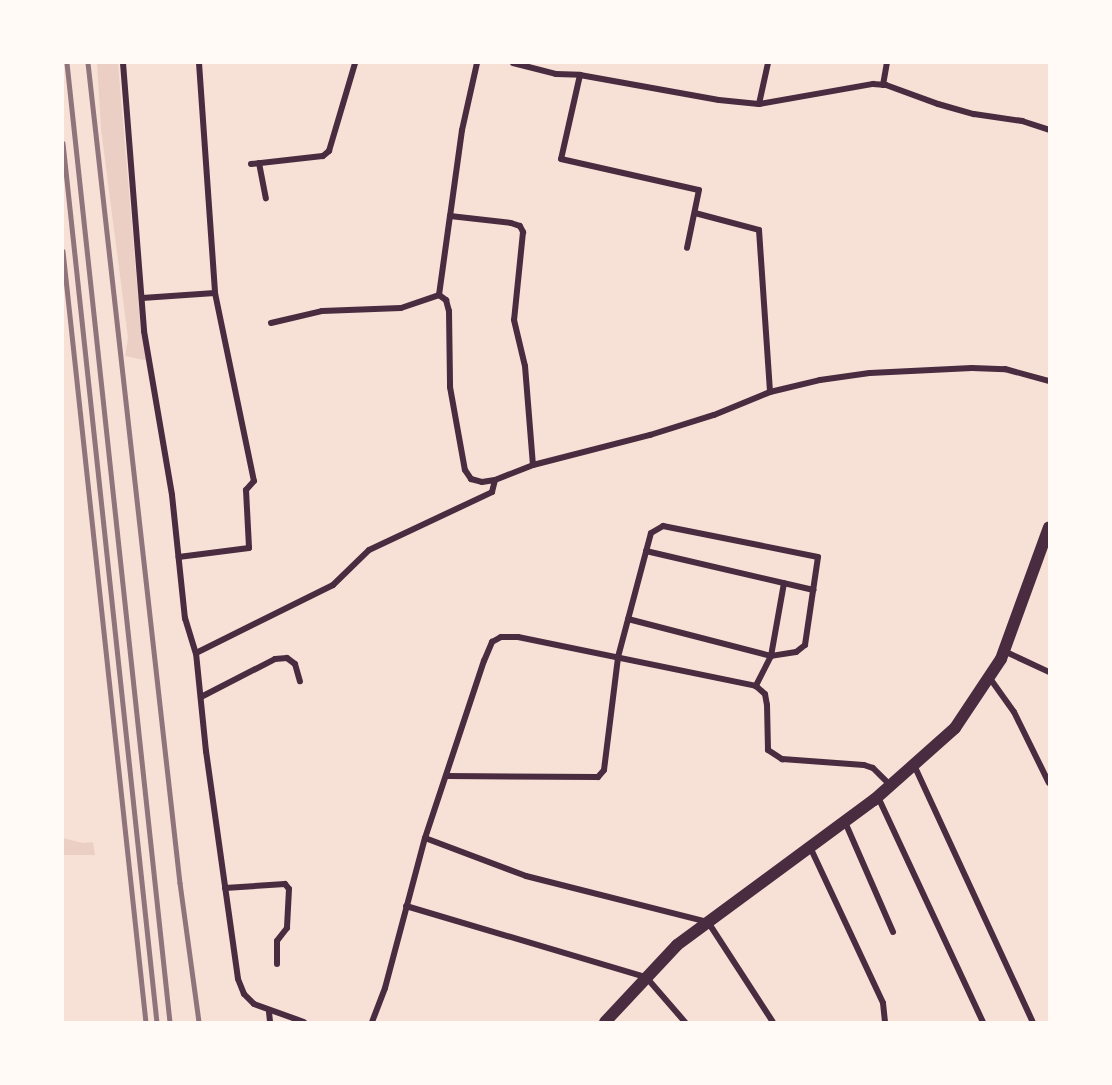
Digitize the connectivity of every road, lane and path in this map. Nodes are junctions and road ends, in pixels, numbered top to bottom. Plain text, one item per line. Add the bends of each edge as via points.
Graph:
1 (123, 63) edge
2 (199, 63) edge
3 (355, 63) edge
4 (477, 63) edge
5 (513, 63) edge
6 (768, 63) edge
7 (887, 63) edge
8 (580, 75) junction
9 (883, 85) junction
10 (759, 104) junction
11 (1049, 130) edge
12 (266, 198) dead end
13 (695, 213) junction
14 (450, 216) junction
15 (687, 248) dead end
16 (215, 293) junction
17 (439, 295) junction
18 (141, 298) junction
19 (271, 323) dead end
20 (1049, 381) edge
21 (770, 392) junction
22 (533, 465) junction
23 (495, 480) junction
24 (1049, 527) edge
25 (646, 552) junction
26 (179, 557) junction
27 (784, 583) junction
28 (814, 590) junction
29 (628, 620) junction
30 (1004, 651) junction
31 (196, 653) junction
32 (771, 656) junction
33 (618, 657) junction
34 (1049, 672) edge
35 (989, 677) junction
36 (300, 681) dead end
37 (756, 686) junction
38 (201, 697) junction
39 (914, 764) junction
40 (446, 776) junction
41 (1049, 783) edge
42 (890, 785) junction
43 (878, 797) junction
44 (844, 821) junction
45 (425, 838) junction
46 (810, 846) junction
47 (225, 888) junction
48 (406, 906) junction
49 (708, 922) junction
50 (893, 932) dead end
51 (277, 963) dead end
52 (646, 977) junction
53 (269, 1011) junction
54 (270, 1022) edge
55 (304, 1022) edge
56 (372, 1022) edge
57 (605, 1022) edge
58 (685, 1022) edge
59 (772, 1022) edge
60 (885, 1022) edge
61 (983, 1022) edge
62 (1033, 1022) edge

1 - 18 street
2 - 16 street
3 - 12 street via 329,151 323,156 255,164
4 - 14 street via 462,130
5 - 8 street via 556,74
6 - 10 street
7 - 9 street
8 - 10 street
8 - 13 street via 561,159 699,190
9 - 10 street
9 - 11 street via 974,114 1022,121
13 - 15 street
13 - 21 street via 759,230
14 - 17 street
14 - 22 street via 511,223 523,232 514,320 525,366
16 - 18 street
16 - 26 street via 254,481 246,490 249,548
17 - 19 street via 401,308 322,311
17 - 23 street via 446,300 449,311 450,387 465,470 471,479
18 - 26 street
20 - 21 street via 1005,369 960,369 870,373
21 - 22 street via 650,435
22 - 23 street
23 - 31 street via 492,492 369,550 333,585
24 - 30 main road
25 - 27 street
25 - 28 street via 651,533 663,526 818,557
25 - 29 street
26 - 31 street via 185,618
27 - 28 street
27 - 32 street
28 - 32 street via 805,645 796,652
29 - 32 street
29 - 33 street
30 - 34 street
30 - 35 main road
31 - 38 street
32 - 37 street
33 - 37 street
33 - 40 street via 518,637 501,637 492,642
33 - 40 street via 604,770 598,777
35 - 39 main road via 955,728
35 - 41 street via 1014,712
36 - 38 street via 296,664 287,658 275,659
37 - 42 street via 765,694 768,750 783,759 864,765 873,768
38 - 47 street
39 - 42 main road
39 - 62 street
40 - 45 street
42 - 43 main road
43 - 44 main road
43 - 61 street
44 - 46 main road
44 - 50 street
45 - 48 street
45 - 49 street via 526,876
46 - 49 main road
46 - 60 street via 883,1003
47 - 51 street via 285,884 289,889 287,927 277,941
47 - 53 street via 238,979 244,994
48 - 52 street
48 - 56 street
49 - 52 main road via 677,945
49 - 59 street
52 - 57 main road
52 - 58 street
53 - 54 street
53 - 55 street

